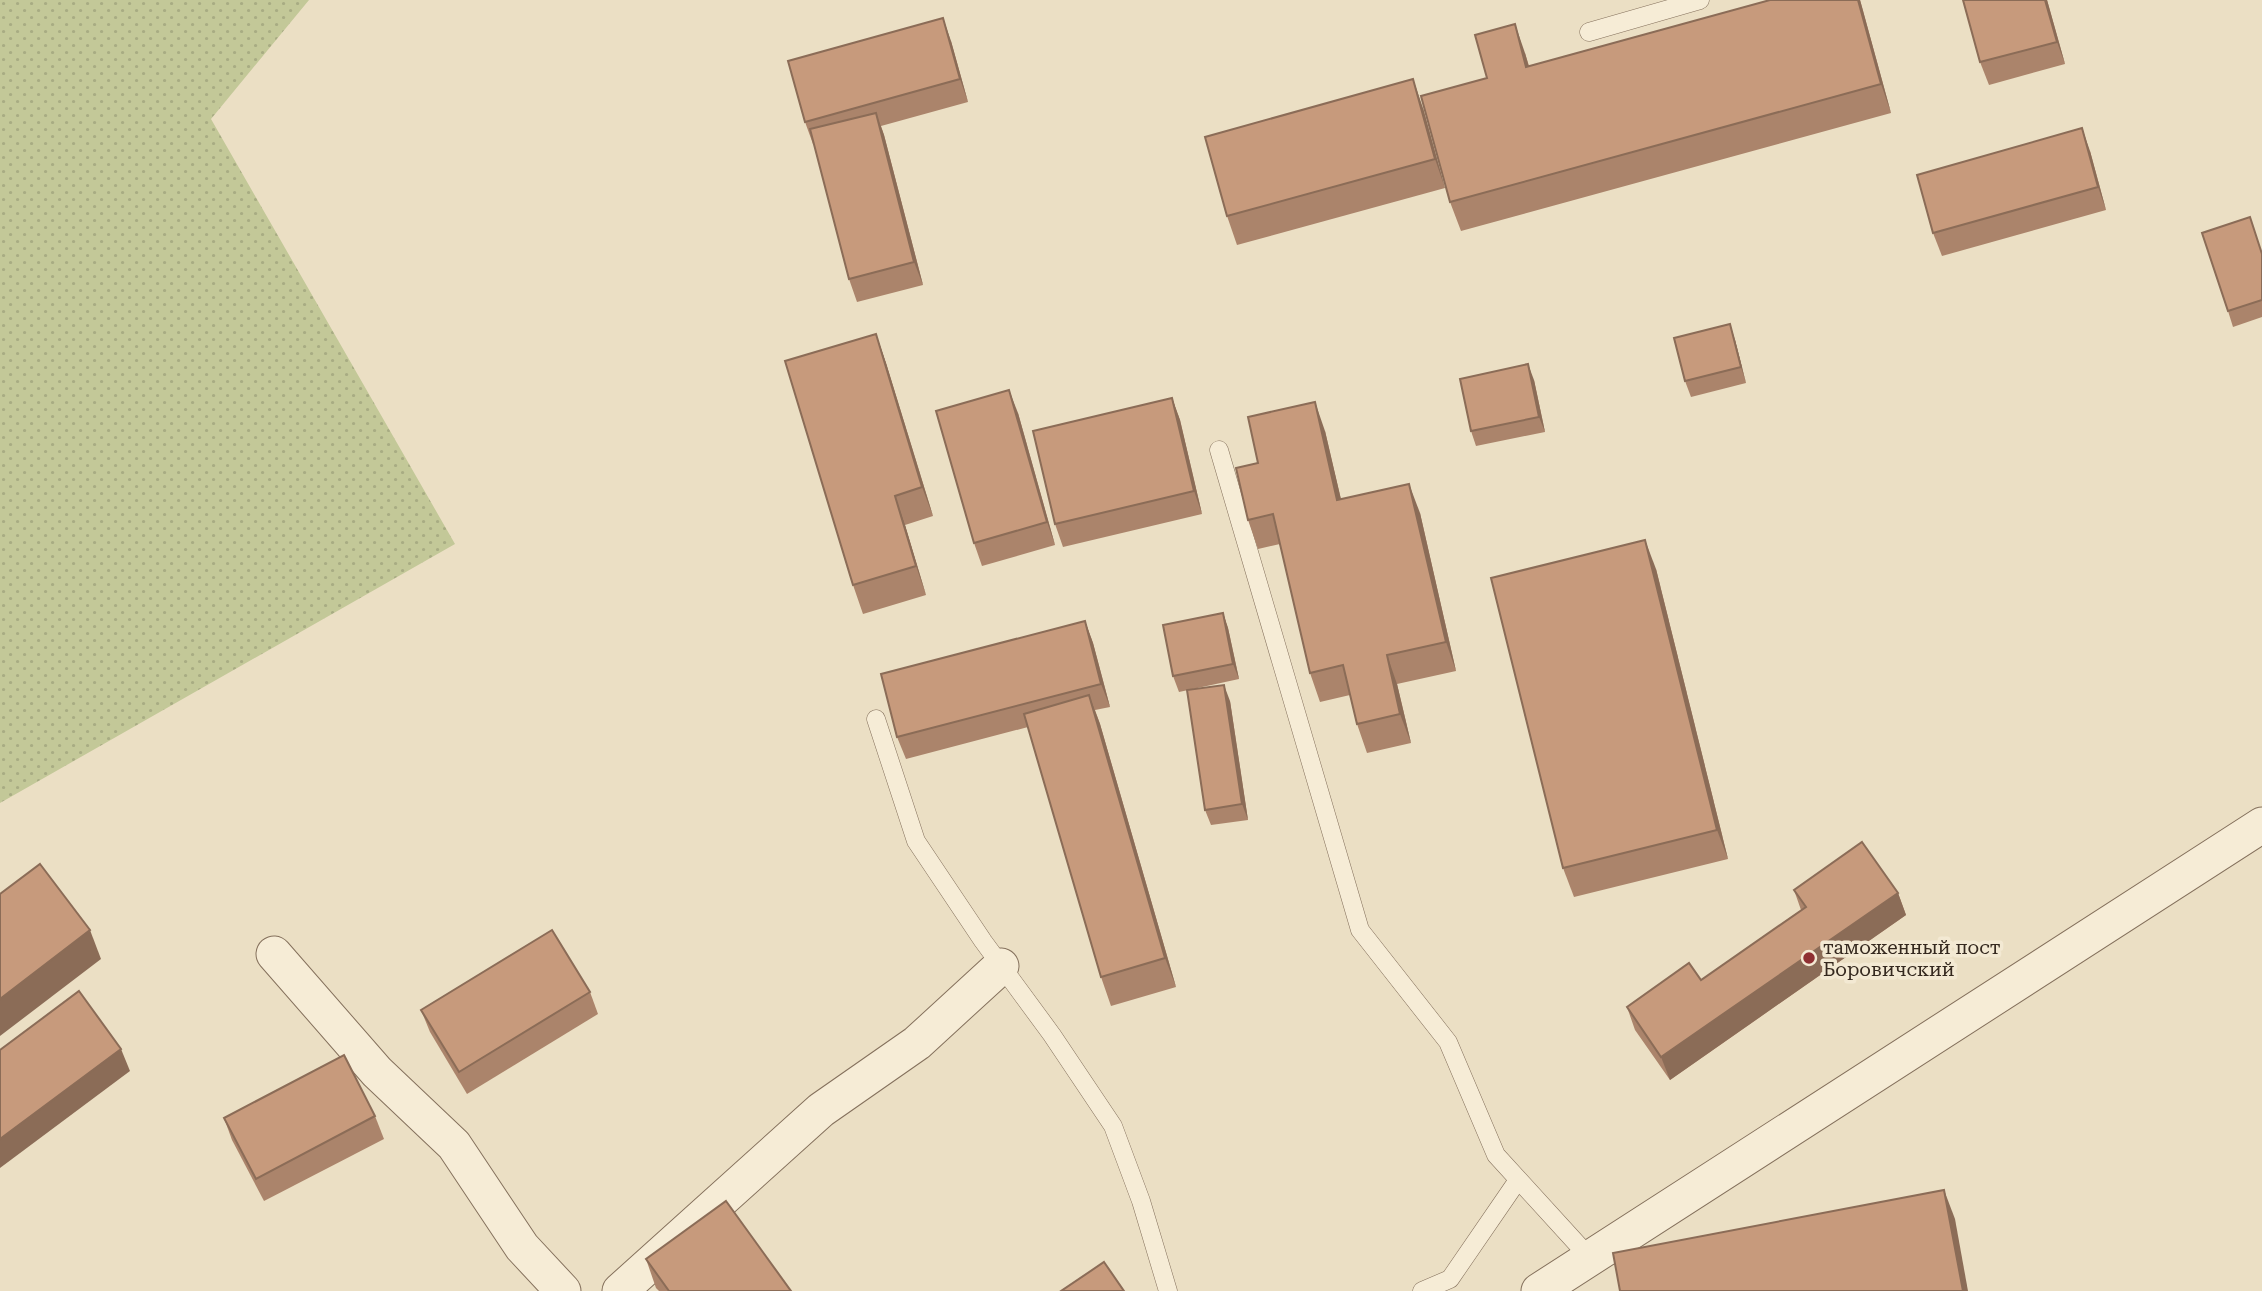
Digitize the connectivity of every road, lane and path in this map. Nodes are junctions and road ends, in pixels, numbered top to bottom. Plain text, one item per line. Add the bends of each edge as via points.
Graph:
1 (1700, 0) edge
2 (1589, 32) dead end
3 (1219, 450) dead end
4 (876, 719) dead end
5 (2262, 825) edge
6 (274, 954) dead end
7 (1001, 966) junction
8 (1518, 1180) junction
9 (1590, 1258) junction
10 (564, 1291) edge
11 (620, 1291) edge
12 (1168, 1291) edge
13 (1422, 1291) edge
14 (1539, 1291) edge

1 - 2 lane
3 - 8 lane via 1360,930 1448,1042 1496,1155
4 - 7 lane via 916,841
5 - 9 street
6 - 10 street via 377,1072 454,1145 522,1247
7 - 11 street via 917,1043 821,1110
7 - 12 lane via 1113,1126
8 - 9 lane
8 - 13 lane via 1450,1279
9 - 14 street

